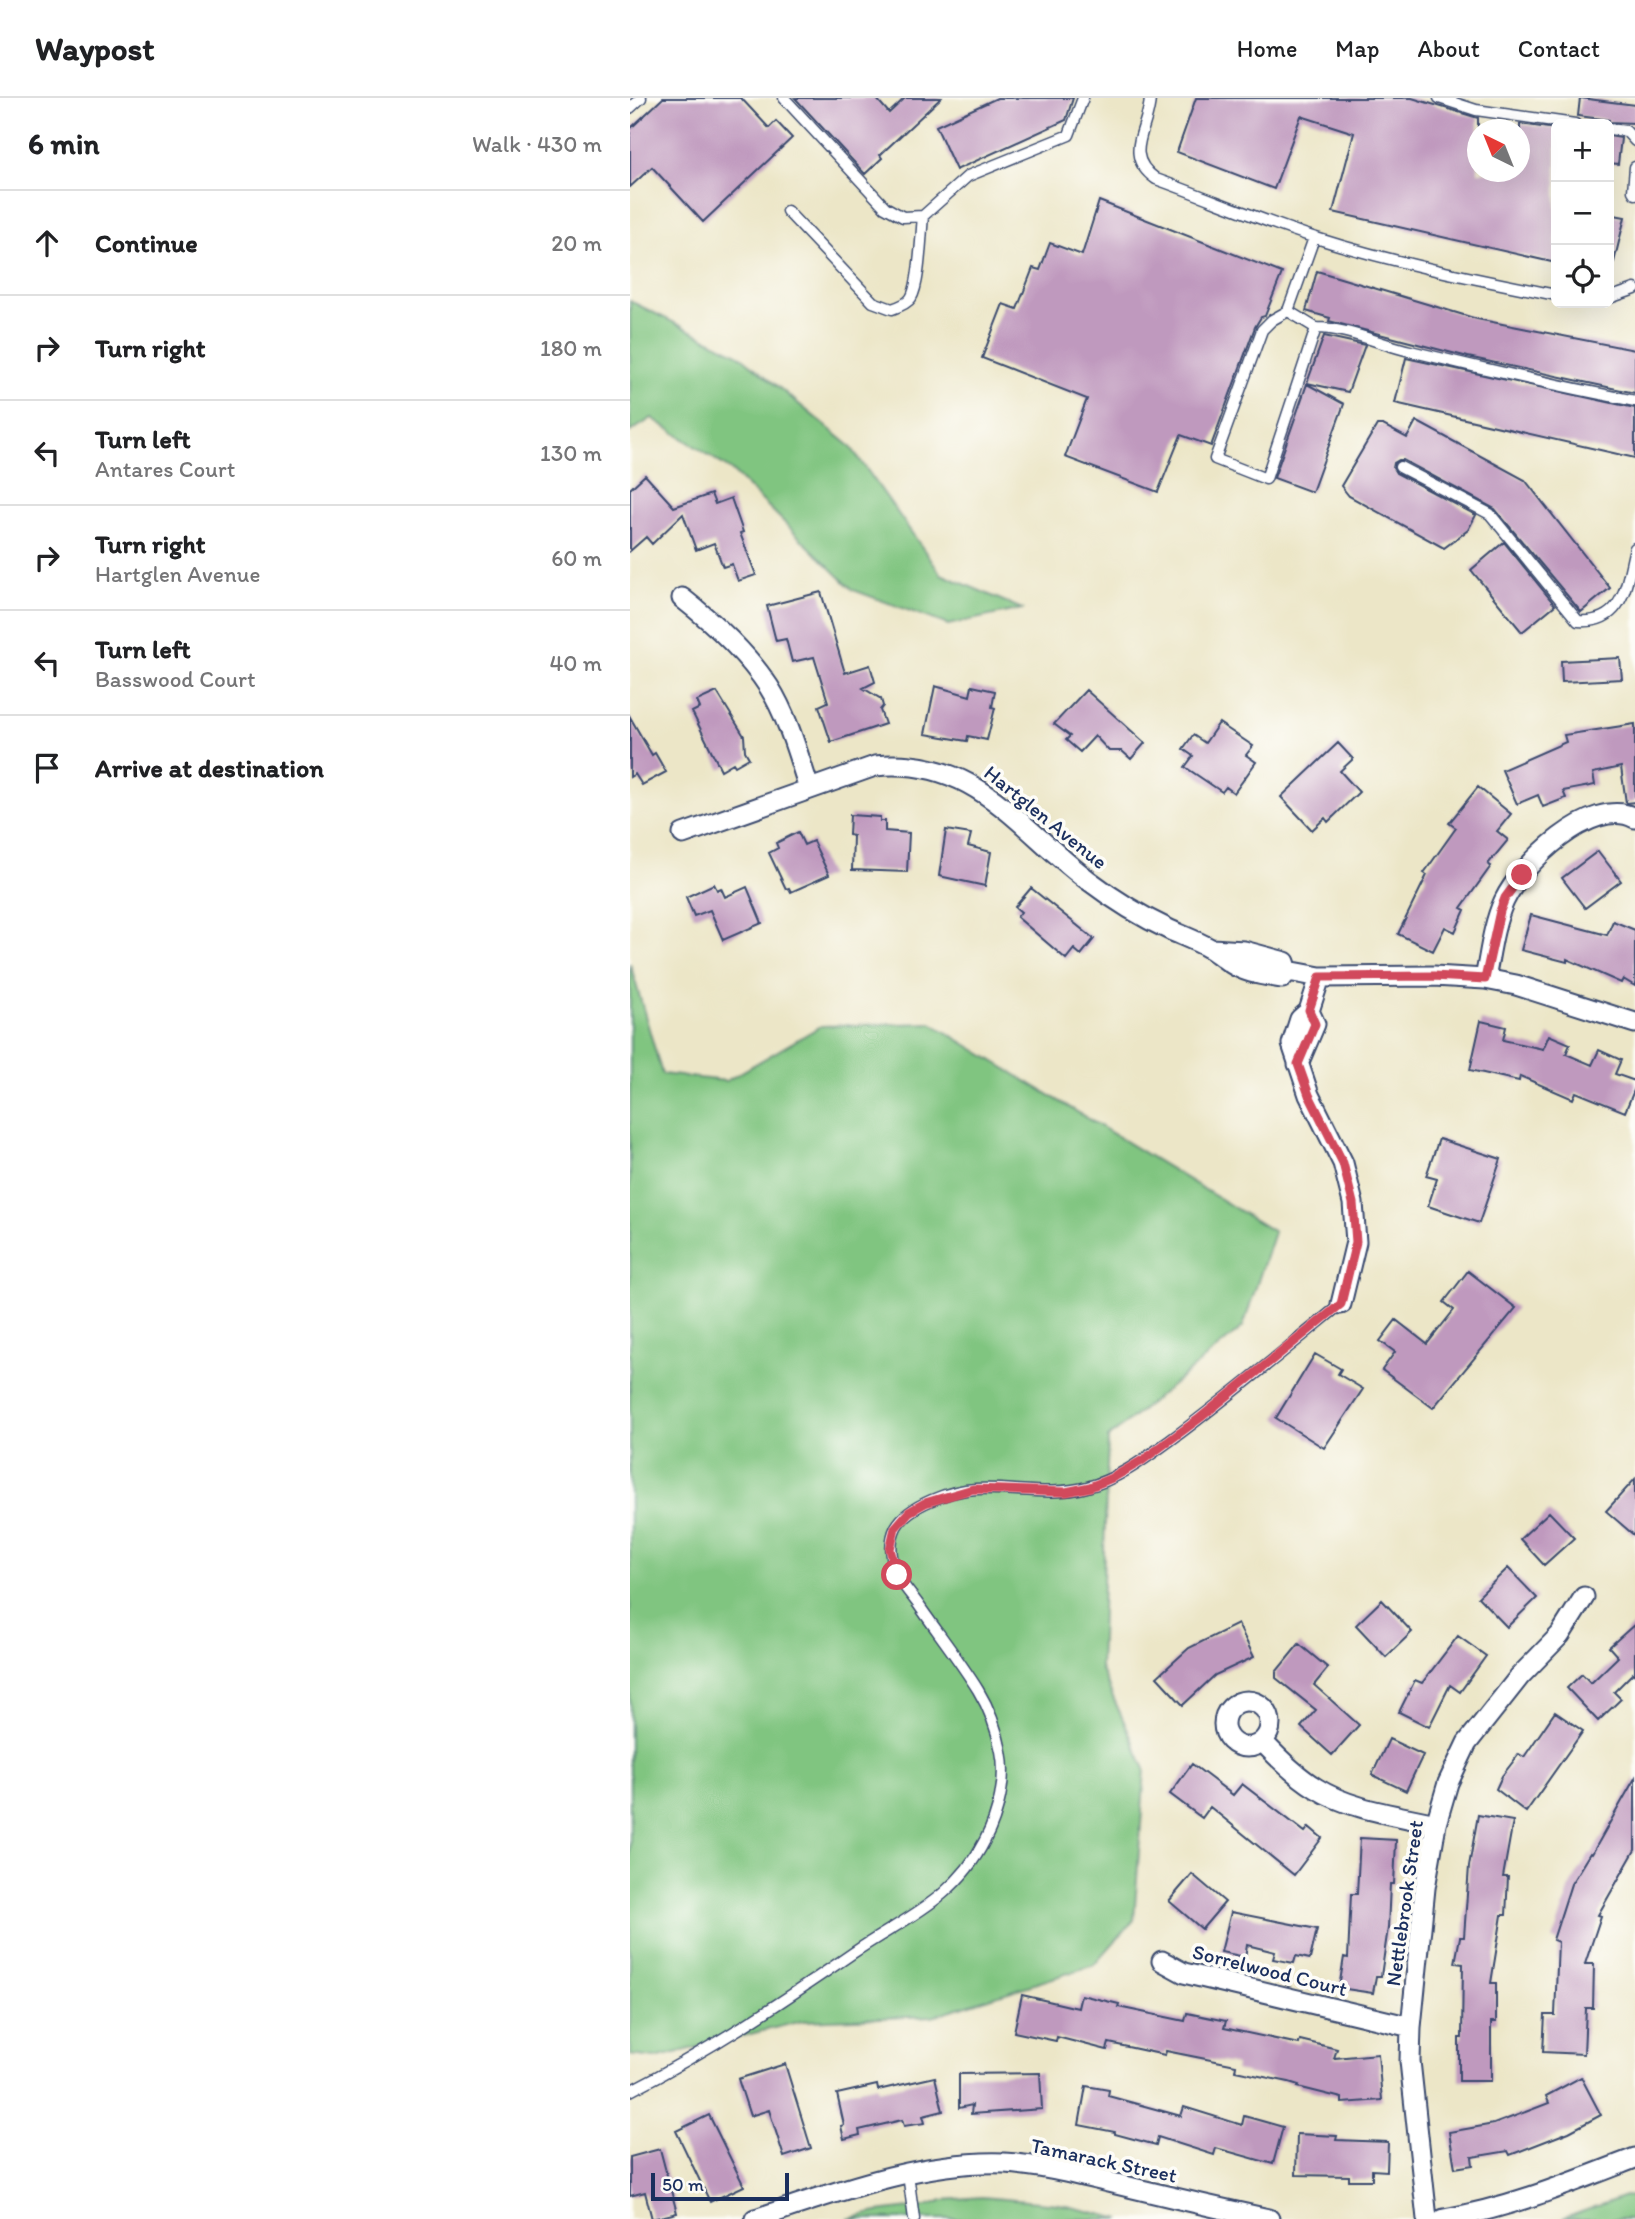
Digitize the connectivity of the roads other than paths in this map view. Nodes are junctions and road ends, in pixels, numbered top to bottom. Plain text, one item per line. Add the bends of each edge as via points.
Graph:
1 (641, 98) edge
2 (784, 98) edge
3 (1083, 98) edge
4 (1439, 98) edge
5 (1153, 100) edge
6 (630, 108) edge
7 (1551, 121) edge
8 (1614, 130) edge
9 (1635, 141) edge
10 (1635, 167) edge
11 (1635, 194) edge
12 (787, 211) dead end
13 (923, 216) junction
14 (1314, 238) junction
15 (1635, 289) edge
16 (1551, 294) edge
17 (1614, 297) edge
18 (1288, 311) junction
19 (1316, 328) junction
20 (1635, 401) edge
21 (1399, 467) dead end
22 (1635, 548) edge
23 (682, 598) dead end
24 (809, 788) junction
25 (1635, 818) edge
26 (683, 834) dead end
27 (1320, 977) junction
28 (1485, 979) junction
29 (1635, 1023) edge
30 (1341, 1304) joint
31 (1584, 1597) dead end
32 (1263, 1742) dead end
33 (1436, 1824) junction
34 (1161, 1961) dead end
35 (1411, 2027) junction
36 (630, 2091) edge
37 (1635, 2158) edge
38 (908, 2174) junction
39 (806, 2202) junction
40 (755, 2219) edge
41 (786, 2219) edge
42 (914, 2219) edge
43 (1269, 2219) edge
44 (1427, 2219) edge
45 (1444, 2219) edge

1 - 6 lane
2 - 13 lane via 885,207 903,217
3 - 13 lane via 1069,135 968,176
4 - 7 lane via 1476,110
5 - 14 lane via 1138,144 1145,171
8 - 9 lane via 1626,131
10 - 11 lane
12 - 13 lane via 873,302 892,310 911,298
14 - 16 lane
14 - 18 lane
15 - 17 lane
18 - 19 lane
18 - 19 lane via 1262,330 1215,459 1266,479
19 - 20 lane via 1332,328 1435,358
21 - 22 lane via 1490,513 1578,621 1599,619 1622,600
23 - 24 street via 727,638 764,680 787,725
24 - 26 street, Hartglen Avenue
24 - 27 street, Hartglen Avenue via 894,764 967,782 994,798 1086,879 1168,929 1211,949 1244,951 1285,962 1288,971
25 - 28 street via 1614,814 1591,820 1542,852 1505,898
27 - 28 street, Hartglen Avenue
27 - 30 street via 1309,1010 1315,1024 1298,1064 1343,1163 1353,1203 1356,1242
28 - 29 street, Hartglen Avenue
30 - 36 lane via 1200,1418 1114,1477 1066,1492 973,1489 909,1512 895,1528 890,1549 897,1575 979,1692 1002,1754 998,1806 985,1840 953,1887 933,1903 769,2012
31 - 33 street, Nettlebrook Street via 1560,1635 1520,1676 1467,1743
32 - 33 street via 1317,1789 1350,1803
33 - 35 street, Nettlebrook Street
34 - 35 street, Sorrelwood Court via 1184,1973
35 - 44 street, Nettlebrook Street via 1411,2089
37 - 45 street via 1572,2184
38 - 39 street, Tamarack Street
38 - 42 lane
38 - 43 street, Tamarack Street via 943,2166 1003,2163 1048,2168
39 - 40 street, Tamarack Street
39 - 41 street, Tamarack Street

